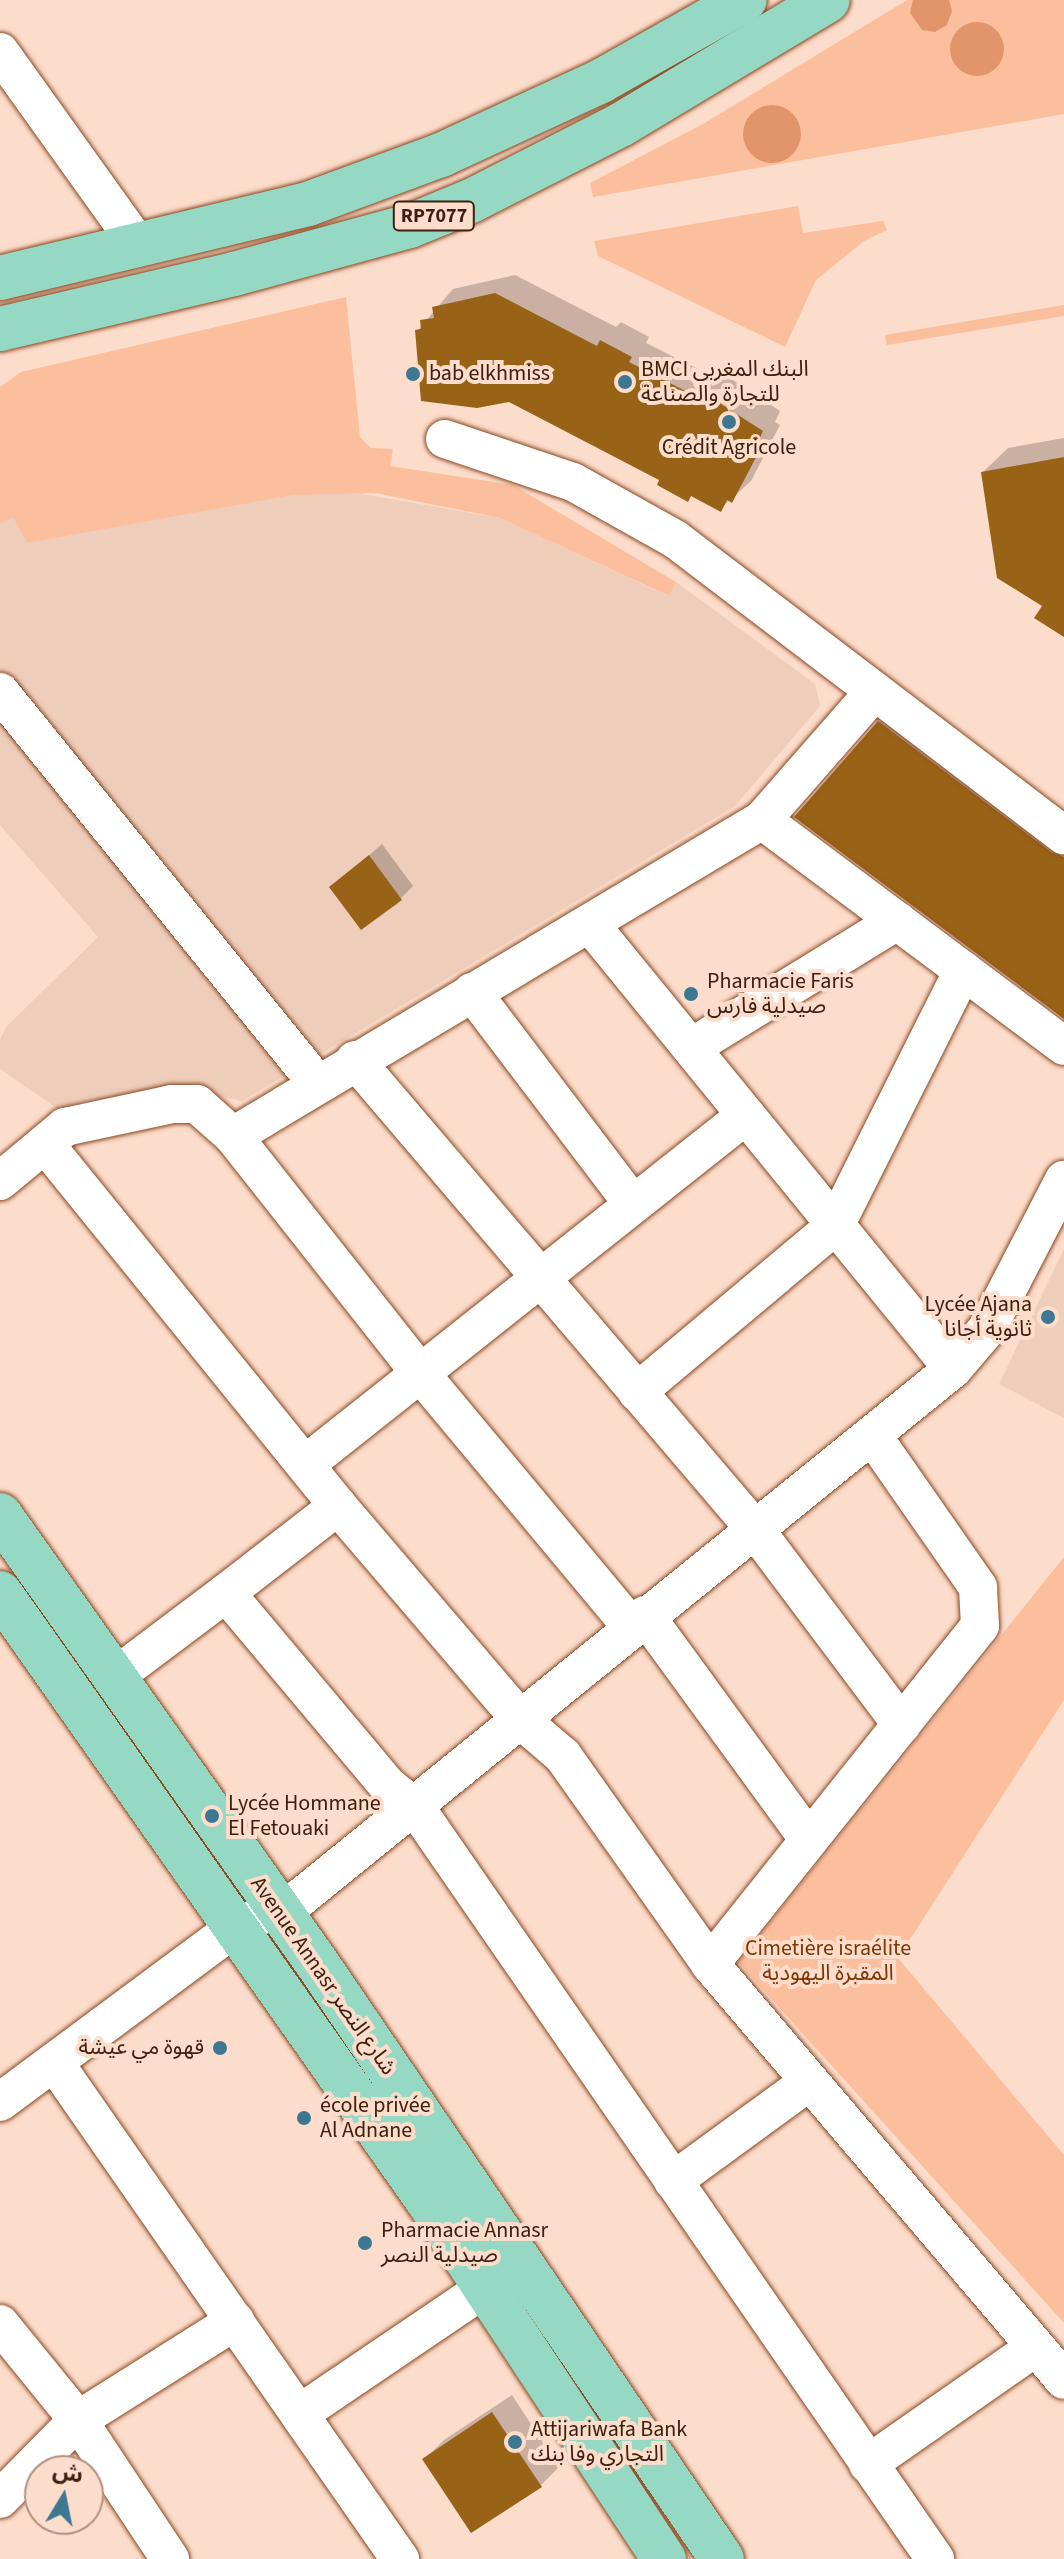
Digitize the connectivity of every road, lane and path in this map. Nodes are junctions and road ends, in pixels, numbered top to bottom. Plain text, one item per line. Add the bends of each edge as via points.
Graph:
1 (745, 0) edge
2 (828, 0) edge
3 (696, 12) edge
4 (0, 52) edge
5 (138, 245) junction
6 (3, 276) edge
7 (0, 329) edge
8 (445, 439) dead end
9 (0, 692) edge
10 (874, 692) junction
11 (762, 820) junction
12 (1064, 835) edge
13 (897, 921) junction
14 (590, 924) junction
15 (963, 970) junction
16 (472, 992) junction
17 (1064, 1046) edge
18 (692, 1047) junction
19 (355, 1060) junction
20 (316, 1082) junction
21 (745, 1116) junction
22 (233, 1136) junction
23 (45, 1144) junction
24 (1064, 1180) edge
25 (0, 1181) edge
26 (633, 1204) junction
27 (835, 1226) junction
28 (539, 1278) junction
29 (953, 1369) junction
30 (420, 1373) junction
31 (637, 1392) junction
32 (872, 1435) junction
33 (307, 1463) junction
34 (338, 1506) junction
35 (0, 1515) edge
36 (754, 1528) junction
37 (0, 1593) edge
38 (226, 1593) junction
39 (638, 1620) junction
40 (113, 1678) junction
41 (521, 1720) junction
42 (902, 1725) junction
43 (416, 1808) junction
44 (809, 1840) junction
45 (275, 1906) junction
46 (236, 1927) junction
47 (710, 1964) junction
48 (54, 2062) junction
49 (809, 2082) junction
50 (0, 2102) edge
51 (391, 2111) junction
52 (673, 2181) junction
53 (504, 2276) junction
54 (235, 2321) junction
55 (0, 2324) edge
56 (1033, 2349) junction
57 (1064, 2380) edge
58 (299, 2414) junction
59 (78, 2420) junction
60 (868, 2464) junction
61 (0, 2499) edge
62 (713, 2556) edge
63 (398, 2558) edge
64 (170, 2559) edge
65 (664, 2559) edge
66 (935, 2559) edge

1 - 3 main road, RP7077
2 - 7 main road, RP7077 via 622,124 410,226
3 - 5 main road, RP7077 via 601,81 441,155 308,204
4 - 5 street
5 - 6 main road, RP7077
8 - 10 street via 573,482 624,507 734,582
9 - 20 street
10 - 11 street
10 - 12 street
11 - 13 street
11 - 14 street
13 - 15 street
13 - 18 street
14 - 16 street
14 - 18 street
15 - 17 street
15 - 27 street
16 - 19 street
16 - 26 street
18 - 21 street
19 - 20 street
19 - 28 street
20 - 22 street
21 - 26 street
21 - 27 street
22 - 23 street via 197,1104 172,1104 84,1120
22 - 30 street
23 - 25 street
23 - 33 street
24 - 29 street via 987,1329
26 - 28 street
27 - 29 street
27 - 31 street
28 - 30 street
28 - 31 street
29 - 32 street
30 - 33 street
30 - 39 street
31 - 36 street
32 - 36 street
32 - 42 street via 982,1598 980,1626
33 - 34 street
34 - 38 street
34 - 41 street
35 - 40 main road, Avenue Annasr شارع النصر
36 - 39 street
36 - 42 street
37 - 46 main road, Avenue Annasr شارع النصر
38 - 40 street
38 - 43 street via 388,1786
39 - 41 street
39 - 44 street
40 - 45 main road, Avenue Annasr شارع النصر
41 - 43 street
41 - 47 street via 563,1756
42 - 44 street
43 - 45 street via 300,1898
43 - 52 street
44 - 47 street
45 - 46 street
45 - 51 main road, Avenue Annasr شارع النصر
46 - 48 street
46 - 51 main road, Avenue Annasr شارع النصر
47 - 49 street
48 - 50 street
48 - 54 street
49 - 52 street
49 - 56 street
51 - 53 main road, Avenue Annasr شارع النصر
52 - 60 street
53 - 58 street
53 - 62 main road, Avenue Annasr شارع النصر
53 - 65 main road, Avenue Annasr شارع النصر
54 - 58 street
54 - 59 street
55 - 59 street
56 - 57 street
56 - 60 street
58 - 63 street
59 - 61 street
59 - 64 street
60 - 66 street

